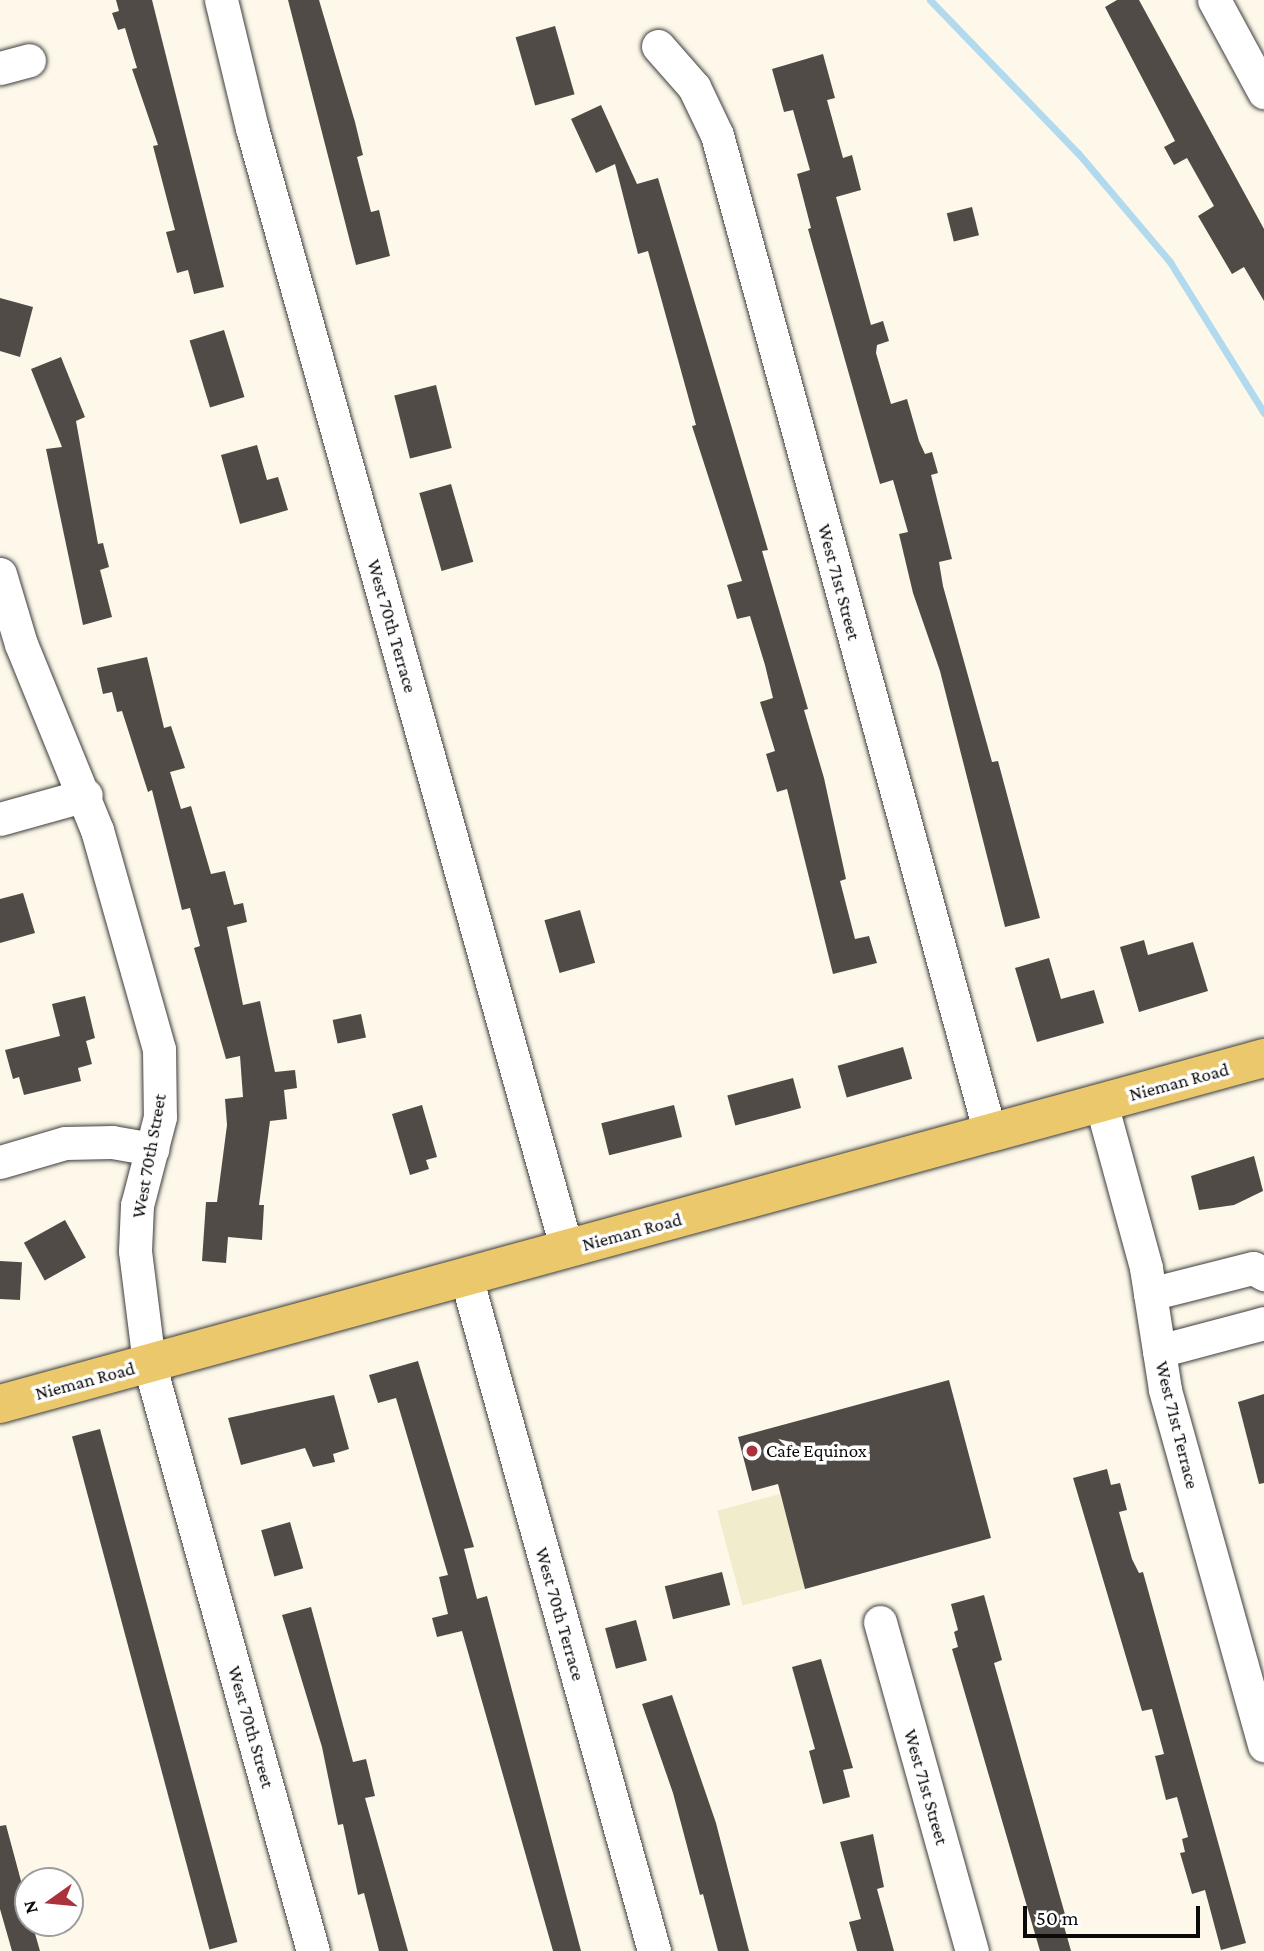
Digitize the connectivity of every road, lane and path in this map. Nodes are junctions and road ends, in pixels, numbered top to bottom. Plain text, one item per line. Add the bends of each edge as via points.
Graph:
1 (221, 0) edge
2 (1214, 0) edge
3 (659, 46) dead end
4 (1264, 92) edge
5 (0, 573) edge
6 (86, 795) junction
7 (0, 819) edge
8 (1264, 1058) edge
9 (1101, 1103) junction
10 (990, 1133) junction
11 (152, 1149) junction
12 (0, 1162) edge
13 (567, 1250) junction
14 (1264, 1274) edge
15 (466, 1277) junction
16 (1150, 1294) junction
17 (1264, 1323) edge
18 (1159, 1350) junction
19 (149, 1363) junction
20 (0, 1404) edge
21 (880, 1622) dead end
22 (1253, 1663) edge
23 (1264, 1745) edge
24 (313, 1951) edge
25 (654, 1951) edge
26 (972, 1951) edge

1 - 13 street, West 70th Terrace via 256,142
2 - 4 street
3 - 10 street, West 71st Street via 694,87 716,135
5 - 6 street, West 70th Street via 21,644
6 - 7 street
6 - 11 street, West 70th Street via 159,1049 162,1094
8 - 9 main road, Nieman Road
9 - 10 main road, Nieman Road
9 - 16 street, West 71st Terrace
10 - 13 main road, Nieman Road
11 - 12 street via 112,1142 65,1143
11 - 19 street, West 70th Street via 137,1205 135,1251
13 - 15 main road, Nieman Road
14 - 16 street via 1253,1268
15 - 19 main road, Nieman Road
15 - 25 street, West 70th Terrace
16 - 18 street, West 71st Terrace
17 - 18 street
18 - 22 street, West 71st Terrace via 1165,1390
19 - 20 main road, Nieman Road
19 - 24 street, West 70th Street
21 - 26 street, West 71st Street
22 - 23 street, West 71st Terrace

